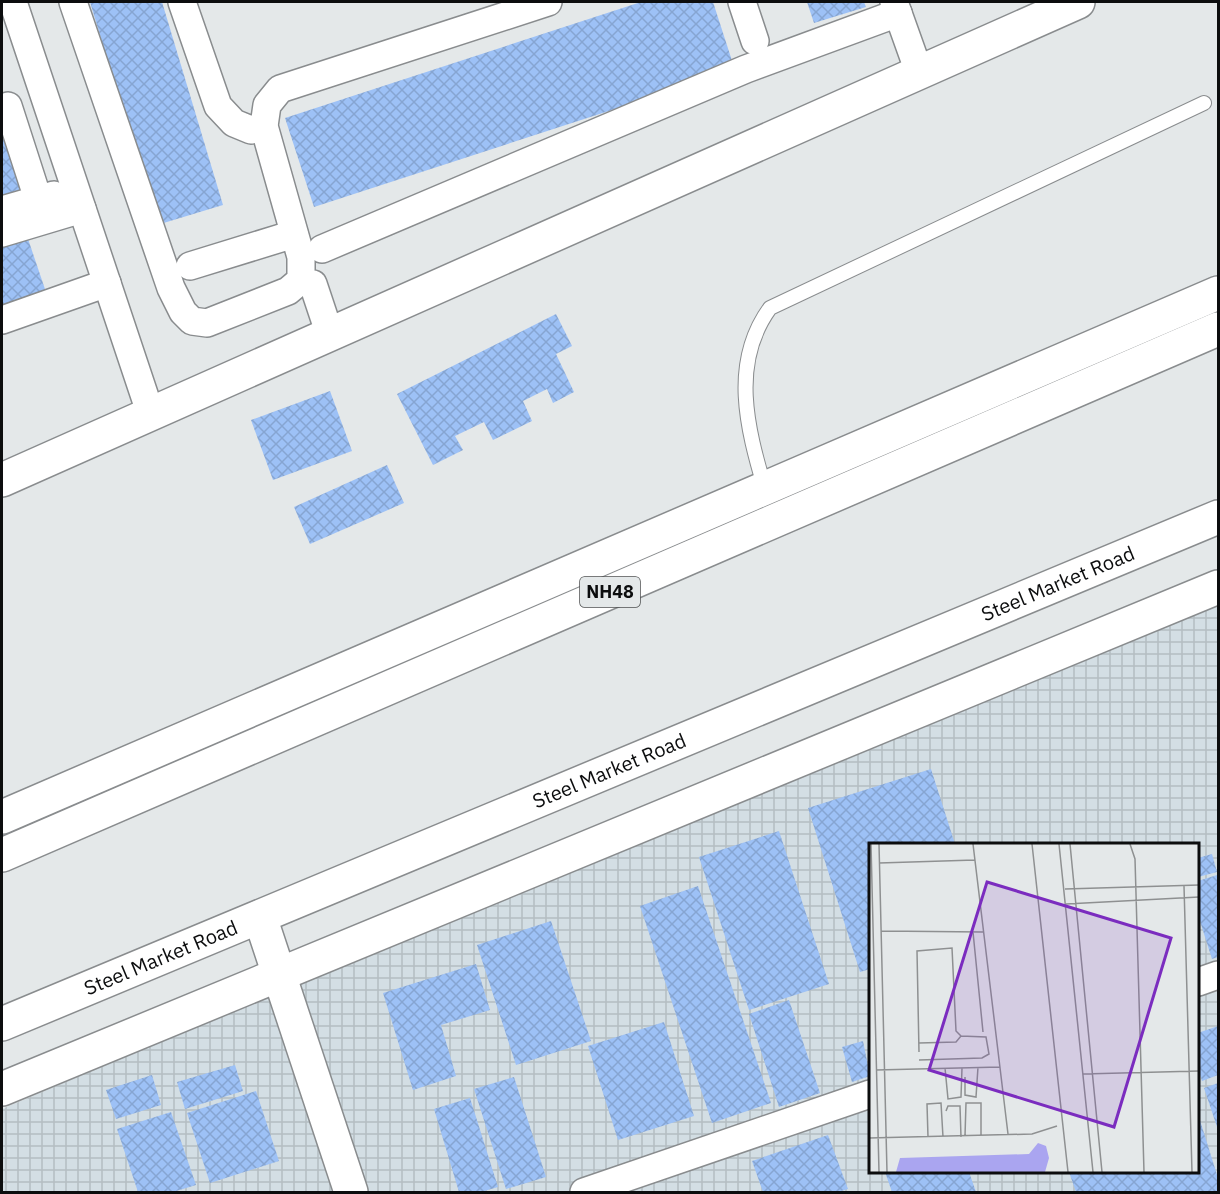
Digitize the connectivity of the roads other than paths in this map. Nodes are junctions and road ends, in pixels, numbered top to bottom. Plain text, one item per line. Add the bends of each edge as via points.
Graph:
1 (13, 2) edge
2 (73, 2) edge
3 (182, 2) edge
4 (548, 2) edge
5 (742, 2) edge
6 (1078, 2) edge
7 (896, 7) edge
8 (755, 41) dead end
9 (919, 72) junction
10 (44, 94) junction
11 (1204, 103) dead end
12 (5, 107) edge
13 (264, 126) junction
14 (38, 199) junction
15 (79, 199) junction
16 (2, 210) edge
17 (2, 233) edge
18 (294, 234) junction
19 (322, 249) dead end
20 (190, 266) dead end
21 (107, 283) junction
22 (313, 284) dead end
23 (1218, 293) edge
24 (2, 320) edge
25 (1218, 329) edge
26 (330, 335) junction
27 (151, 415) junction
28 (2, 480) edge
29 (765, 489) junction
30 (1218, 517) edge
31 (1218, 587) edge
32 (2, 817) edge
33 (2, 855) edge
34 (260, 916) junction
35 (279, 974) junction
36 (1218, 975) edge
37 (1199, 981) edge
38 (2, 1024) edge
39 (2, 1089) edge
40 (869, 1094) edge
41 (351, 1192) edge
42 (584, 1192) edge

1 - 10 street
2 - 18 street via 171,288 183,312 192,321 207,323 288,291 302,280
3 - 13 street via 218,106 234,123 250,130
4 - 13 street via 279,89 267,105
5 - 8 street
6 - 9 main road
7 - 9 street
7 - 19 street
9 - 26 main road
10 - 12 street
10 - 15 street
11 - 29 lane via 770,308 757,326 745,367 749,434
12 - 14 street
13 - 18 street
14 - 15 street
14 - 16 street
15 - 17 street
15 - 21 street
18 - 20 street
21 - 24 street
21 - 27 street
22 - 26 street
23 - 29 main road, NH48
25 - 33 main road, NH48
26 - 27 main road
27 - 28 main road
29 - 32 main road, NH48
30 - 34 main road, Steel Market Road
31 - 35 main road
34 - 35 main road
34 - 38 main road, Steel Market Road
35 - 39 main road
35 - 41 main road
36 - 37 street
40 - 42 street

